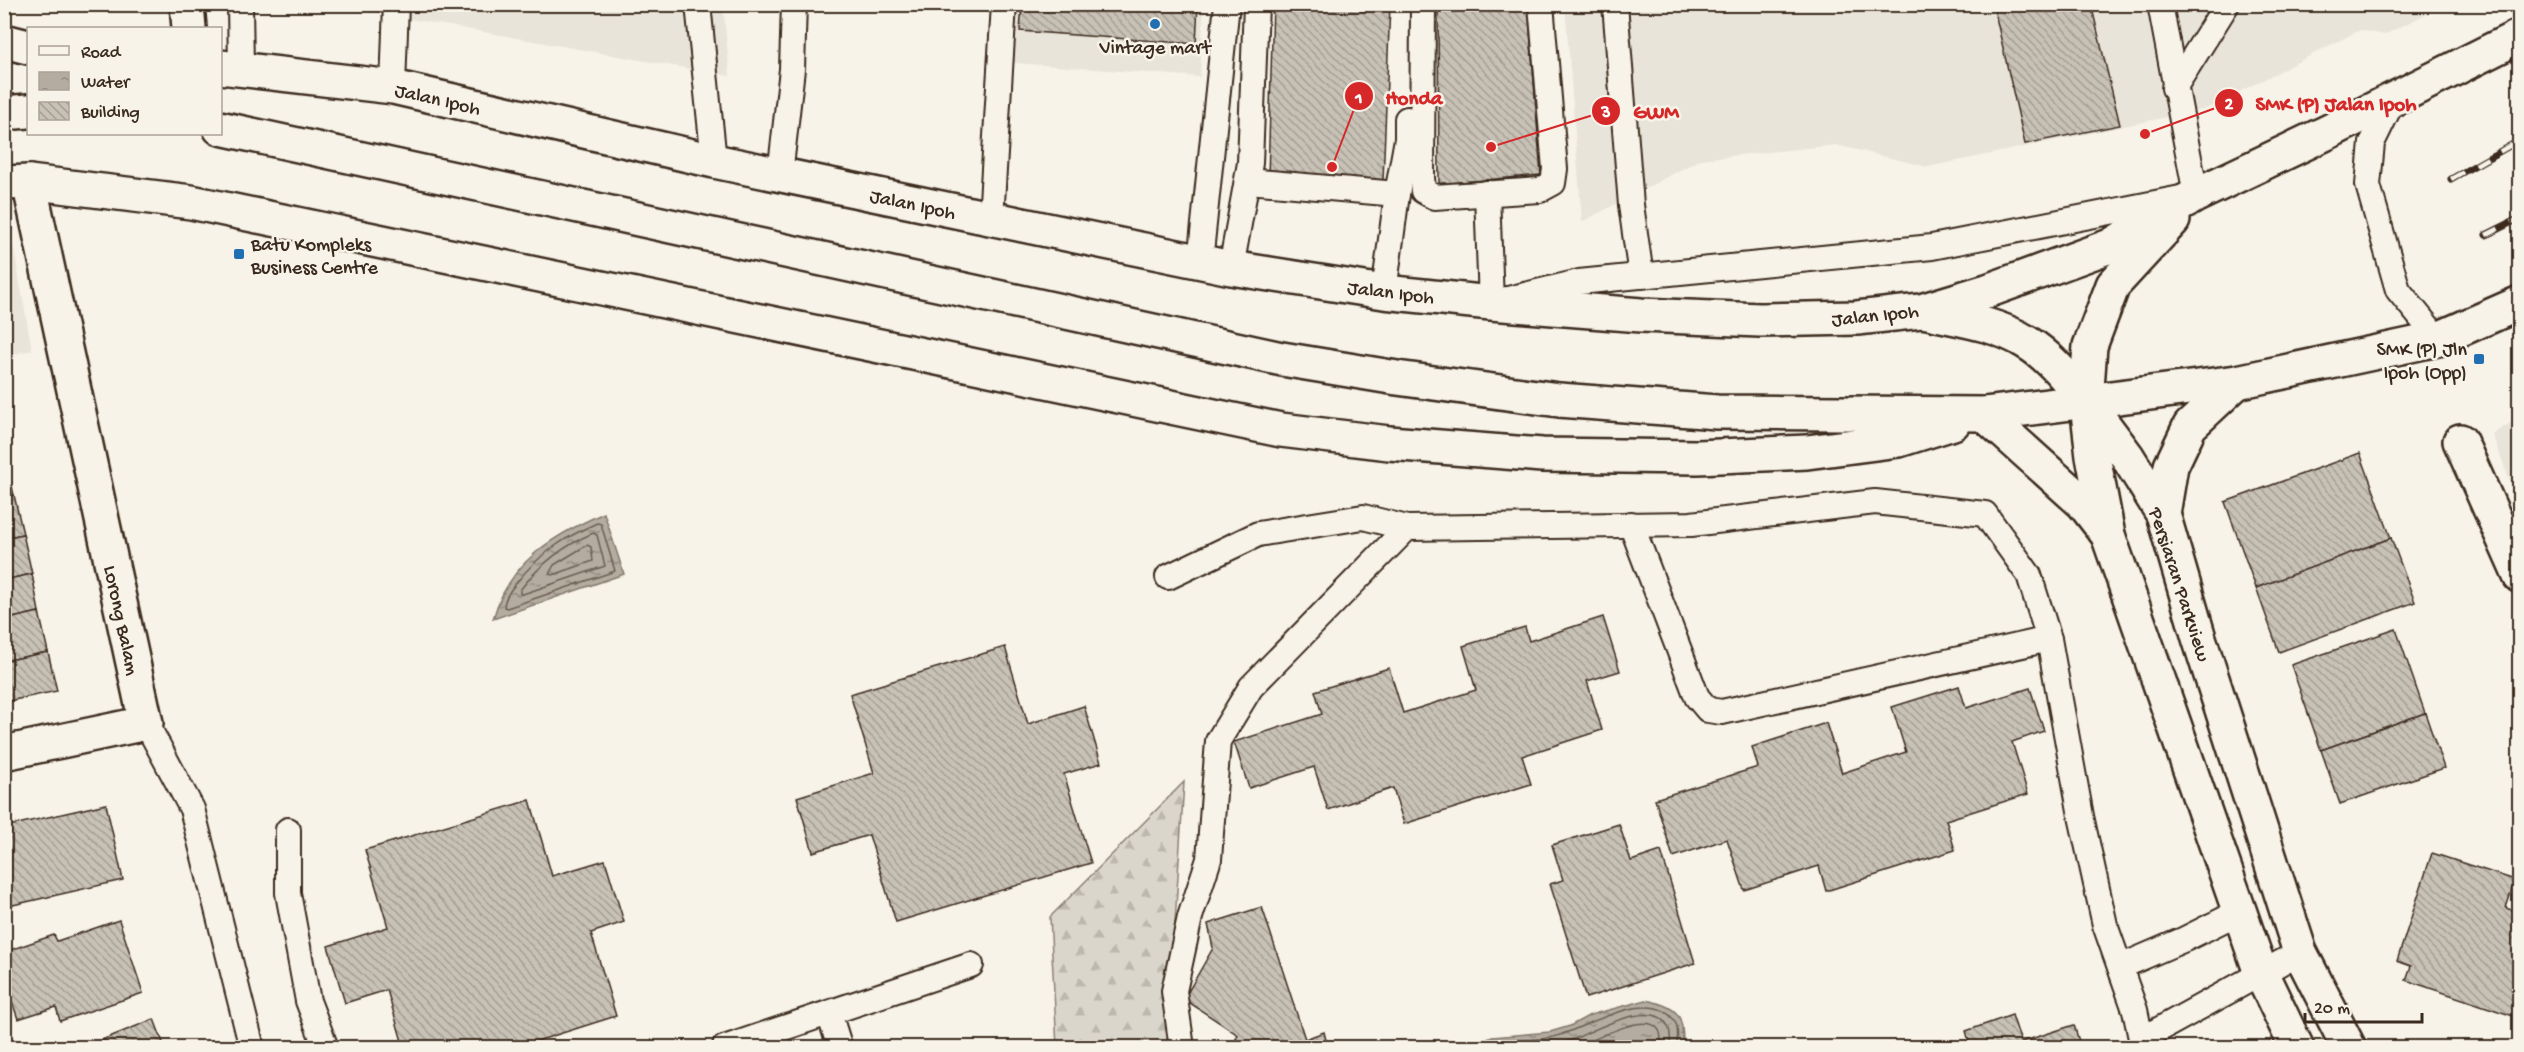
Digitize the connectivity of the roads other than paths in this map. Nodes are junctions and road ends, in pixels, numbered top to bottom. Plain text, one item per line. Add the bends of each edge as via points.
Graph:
1 (187, 4) edge
2 (240, 4) edge
3 (396, 4) edge
4 (698, 4) edge
5 (794, 4) edge
6 (1004, 4) edge
7 (1227, 4) edge
8 (1256, 4) edge
9 (1406, 4) edge
10 (1423, 4) edge
11 (1541, 4) edge
12 (1615, 4) edge
13 (2160, 4) edge
14 (2226, 4) edge
15 (189, 27) edge
16 (2520, 36) edge
17 (4, 41) edge
18 (27, 47) edge
19 (231, 68) edge
20 (393, 87) junction
21 (2174, 88) junction
22 (2393, 99) junction
23 (27, 111) edge
24 (4, 113) edge
25 (222, 128) edge
26 (714, 161) junction
27 (780, 175) junction
28 (1248, 181) junction
29 (16, 182) edge
30 (1487, 193) junction
31 (1397, 194) junction
32 (2196, 195) junction
33 (991, 219) junction
34 (1216, 265) junction
35 (1641, 276) junction
36 (1384, 292) junction
37 (1491, 303) junction
38 (2520, 303) edge
39 (1921, 311) junction
40 (2439, 339) junction
41 (2237, 382) junction
42 (2086, 401) junction
43 (1984, 414) junction
44 (2460, 441) dead end
45 (2163, 514) junction
46 (1631, 524) junction
47 (1407, 528) junction
48 (2108, 535) junction
49 (2520, 576) edge
50 (1168, 577) dead end
51 (2049, 639) junction
52 (146, 723) junction
53 (4, 753) edge
54 (288, 830) dead end
55 (2239, 912) junction
56 (2300, 952) junction
57 (971, 965) dead end
58 (2120, 967) junction
59 (2261, 973) junction
60 (829, 1013) junction
61 (764, 1041) edge
62 (2142, 1043) edge
63 (252, 1047) edge
64 (326, 1047) edge
65 (724, 1047) edge
66 (840, 1047) edge
67 (1182, 1047) edge
68 (2297, 1047) edge
69 (2349, 1047) edge

1 - 15 main road
2 - 19 lane
3 - 20 lane
4 - 26 lane
5 - 27 lane via 792,69
6 - 33 lane
7 - 34 lane via 1208,192
8 - 28 lane
9 - 31 lane via 1407,138
10 - 30 lane via 1423,191 1434,196
11 - 30 lane via 1553,183 1540,190
12 - 35 lane
13 - 21 lane
14 - 21 lane
16 - 22 main road, Jalan Ipoh
17 - 18 main road
19 - 20 main road, Jalan Ipoh
20 - 26 main road, Jalan Ipoh
21 - 32 lane
22 - 32 main road, Jalan Ipoh
22 - 40 lane via 2372,143 2368,185 2398,290
23 - 24 main road
25 - 43 main road via 1282,359 1397,378 1558,400 1717,412
26 - 27 main road, Jalan Ipoh
27 - 33 main road, Jalan Ipoh
28 - 31 lane
28 - 34 lane
29 - 43 main road via 191,202 1281,430 1389,443 1542,454 1697,458 1807,452 1899,440
29 - 52 main road, Lorong Balam via 71,385
30 - 37 lane
31 - 36 lane
32 - 35 lane via 1932,247
32 - 39 main road, Jalan Ipoh via 2110,246
32 - 42 main road via 2114,285 2090,346
33 - 34 main road, Jalan Ipoh
34 - 36 main road, Jalan Ipoh
35 - 37 lane via 1579,282
36 - 37 main road, Jalan Ipoh
37 - 39 main road, Jalan Ipoh via 1760,320 1857,318
38 - 40 main road
39 - 42 main road, Persiaran Parkview via 1988,325 2027,342
40 - 41 main road
41 - 42 main road
41 - 45 main road via 2190,426 2171,466
42 - 43 main road
42 - 45 main road, Persiaran Parkview
42 - 48 main road
43 - 48 main road via 2084,504
44 - 49 main road
45 - 56 main road, Persiaran Parkview
46 - 47 lane
46 - 51 lane via 1691,524 1875,502 1985,514 2028,575
46 - 51 lane via 1697,697 1708,710 1722,712
47 - 50 lane via 1363,518 1258,534
47 - 67 lane via 1251,687 1218,741 1209,860 1190,918 1174,991
48 - 55 main road
51 - 58 lane via 2081,816 2105,925
52 - 53 main road
52 - 63 lane, Lorong Balam via 192,809
54 - 64 lane via 288,893 308,1001
55 - 58 lane
55 - 59 main road
56 - 59 lane
56 - 69 main road, Persiaran Parkview
57 - 60 lane
58 - 62 lane
59 - 62 lane
59 - 68 main road
60 - 61 lane
60 - 66 lane
61 - 65 lane

